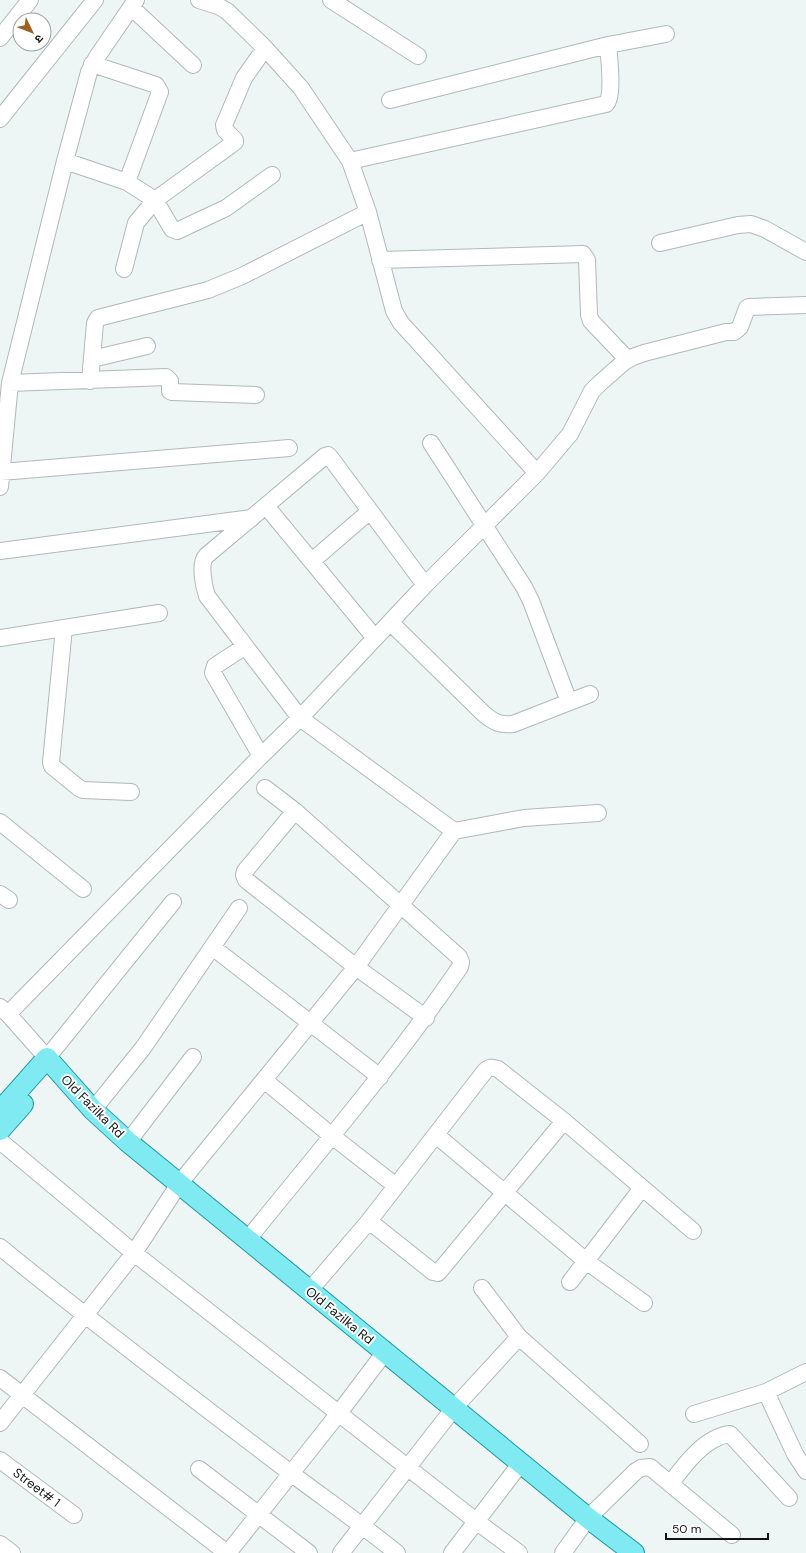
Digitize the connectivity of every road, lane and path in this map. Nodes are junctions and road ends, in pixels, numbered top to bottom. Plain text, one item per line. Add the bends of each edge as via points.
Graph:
1 (30, 0) edge
2 (95, 0) edge
3 (199, 0) edge
4 (331, 0) edge
5 (134, 4) edge
6 (666, 34) dead end
7 (0, 38) edge
8 (608, 45) junction
9 (265, 48) junction
10 (418, 56) dead end
11 (92, 64) junction
12 (193, 65) dead end
13 (390, 100) dead end
14 (0, 119) edge
15 (65, 161) junction
16 (350, 161) junction
17 (272, 175) dead end
18 (127, 182) junction
19 (154, 200) junction
20 (368, 212) junction
21 (660, 243) dead end
22 (806, 252) edge
23 (380, 260) junction
24 (124, 269) dead end
25 (806, 305) edge
26 (147, 346) dead end
27 (92, 359) junction
28 (628, 360) junction
29 (90, 381) junction
30 (10, 383) junction
31 (256, 395) dead end
32 (431, 443) dead end
33 (289, 448) dead end
34 (537, 473) junction
35 (1, 480) edge
36 (266, 506) junction
37 (370, 511) junction
38 (252, 518) junction
39 (484, 527) junction
40 (0, 551) edge
41 (312, 561) junction
42 (424, 585) junction
43 (159, 613) dead end
44 (390, 622) junction
45 (64, 628) junction
46 (0, 638) edge
47 (375, 638) junction
48 (244, 647) junction
49 (590, 694) dead end
50 (569, 702) junction
51 (300, 718) junction
52 (261, 756) junction
53 (265, 788) dead end
54 (131, 792) dead end
55 (295, 811) junction
56 (598, 813) dead end
57 (0, 822) edge
58 (454, 831) junction
59 (83, 889) dead end
60 (173, 902) dead end
61 (400, 905) junction
62 (239, 908) dead end
63 (220, 953) dead end
64 (356, 967) junction
65 (4, 1010) edge
66 (426, 1018) junction
67 (311, 1023) junction
68 (193, 1057) dead end
69 (51, 1063) junction
70 (380, 1077) junction
71 (264, 1080) junction
72 (94, 1110) junction
73 (0, 1111) edge
74 (564, 1121) junction
75 (0, 1130) edge
76 (436, 1135) junction
77 (332, 1136) junction
78 (0, 1141) edge
79 (128, 1142) junction
80 (180, 1184) junction
81 (396, 1186) junction
82 (642, 1188) junction
83 (504, 1193) junction
84 (369, 1221) junction
85 (693, 1231) dead end
86 (248, 1239) junction
87 (0, 1247) edge
88 (134, 1253) junction
89 (586, 1261) junction
90 (570, 1282) dead end
91 (482, 1288) dead end
92 (310, 1290) junction
93 (644, 1303) dead end
94 (85, 1316) junction
95 (519, 1337) junction
96 (385, 1352) junction
97 (806, 1372) edge
98 (0, 1378) edge
99 (766, 1392) junction
100 (22, 1396) junction
101 (454, 1408) junction
102 (339, 1413) junction
103 (694, 1414) dead end
104 (0, 1423) edge
105 (640, 1444) dead end
106 (801, 1451) edge
107 (0, 1460) edge
108 (521, 1463) junction
109 (408, 1467) junction
110 (199, 1469) dead end
111 (806, 1471) edge
112 (292, 1474) junction
113 (671, 1483) junction
114 (789, 1498) dead end
115 (74, 1514) dead end
116 (258, 1514) junction
117 (588, 1518) junction
118 (476, 1522) junction
119 (362, 1526) junction
120 (732, 1535) dead end
121 (0, 1544) edge
122 (12, 1553) edge
123 (228, 1553) edge
124 (308, 1553) edge
125 (340, 1553) edge
126 (397, 1553) edge
127 (452, 1553) edge
128 (519, 1553) edge
129 (563, 1553) edge
130 (634, 1553) edge

1 - 7 street
2 - 14 street
3 - 9 street via 227,11
4 - 10 street
5 - 11 street
5 - 12 street
6 - 8 street
8 - 13 street
8 - 16 street via 610,90 606,104
9 - 16 street via 301,88
9 - 19 street via 244,78 224,125 235,142
11 - 15 street
11 - 18 street via 156,85 160,92
15 - 18 street
15 - 30 street
16 - 20 street
17 - 19 street via 226,208 177,231 172,229
18 - 19 street
19 - 24 street via 136,223
20 - 23 street
20 - 27 street via 242,276 208,290 98,318 95,323
21 - 22 street via 751,224
23 - 28 street via 583,254 587,260 591,321
23 - 34 street via 394,311 401,323
25 - 28 street via 749,307 740,327 734,332 644,353
26 - 27 street
27 - 29 street
28 - 34 street via 598,384 570,434
29 - 30 street
29 - 31 street via 166,377 170,381 172,392
30 - 35 street
32 - 39 street
33 - 35 street
34 - 39 street
36 - 37 street via 328,455
36 - 38 street
36 - 41 street
37 - 41 street
37 - 42 street
38 - 40 street
38 - 48 street via 206,556 202,563 207,596
39 - 42 street
39 - 50 street via 531,601
41 - 47 street
42 - 44 street
43 - 45 street
44 - 47 street
44 - 50 street via 484,714 502,725 514,724
45 - 46 street
45 - 54 street via 52,766 83,790
47 - 51 street
48 - 51 street
48 - 52 street via 215,666 214,672
49 - 50 street
51 - 52 street
51 - 58 street
52 - 65 street
53 - 55 street
55 - 61 street
55 - 64 street via 244,875 246,880
56 - 58 street via 524,818
57 - 59 street
58 - 61 street
60 - 69 street
61 - 64 street
61 - 66 street via 459,957 461,962 460,968
62 - 72 street via 143,1048
63 - 67 street
64 - 66 street
64 - 67 street
65 - 69 street
66 - 70 street
67 - 70 street
67 - 71 street
68 - 79 street
69 - 72 main road, Old Fazilka Rd
69 - 73 main road
69 - 75 main road, Old Fazilka Rd
70 - 77 street
71 - 77 street
71 - 80 street
72 - 79 main road, Old Fazilka Rd
74 - 76 street via 493,1067 485,1071
74 - 82 street
74 - 83 street
76 - 81 street
76 - 83 street
77 - 81 street
77 - 86 street
78 - 88 street
79 - 80 main road, Old Fazilka Rd
80 - 86 main road, Old Fazilka Rd
80 - 88 street
81 - 84 street
82 - 85 street
82 - 89 street
83 - 84 street via 438,1273 433,1272
83 - 89 street
84 - 92 street
86 - 92 main road, Old Fazilka Rd
87 - 94 street
88 - 94 street
88 - 102 street
89 - 90 street
89 - 93 street
91 - 95 street
92 - 96 main road, Old Fazilka Rd
94 - 100 street
94 - 112 street
95 - 101 street
95 - 105 street
96 - 101 main road, Old Fazilka Rd
96 - 102 street
97 - 99 street
98 - 100 street
99 - 103 street
99 - 106 street
100 - 104 street
100 - 123 street
101 - 108 main road, Old Fazilka Rd
101 - 109 street
102 - 109 street
102 - 112 street
106 - 111 street
107 - 115 street, Street# 1
108 - 117 main road, Old Fazilka Rd
108 - 118 street
109 - 118 street
109 - 119 street
110 - 116 street
112 - 116 street
112 - 119 street
113 - 114 street via 686,1463 703,1447 730,1434
113 - 117 street via 650,1466 641,1468
113 - 120 street
116 - 123 street
116 - 124 street
117 - 129 street
117 - 130 main road, Old Fazilka Rd
118 - 127 street
118 - 128 street
119 - 125 street
119 - 126 street
121 - 122 street

